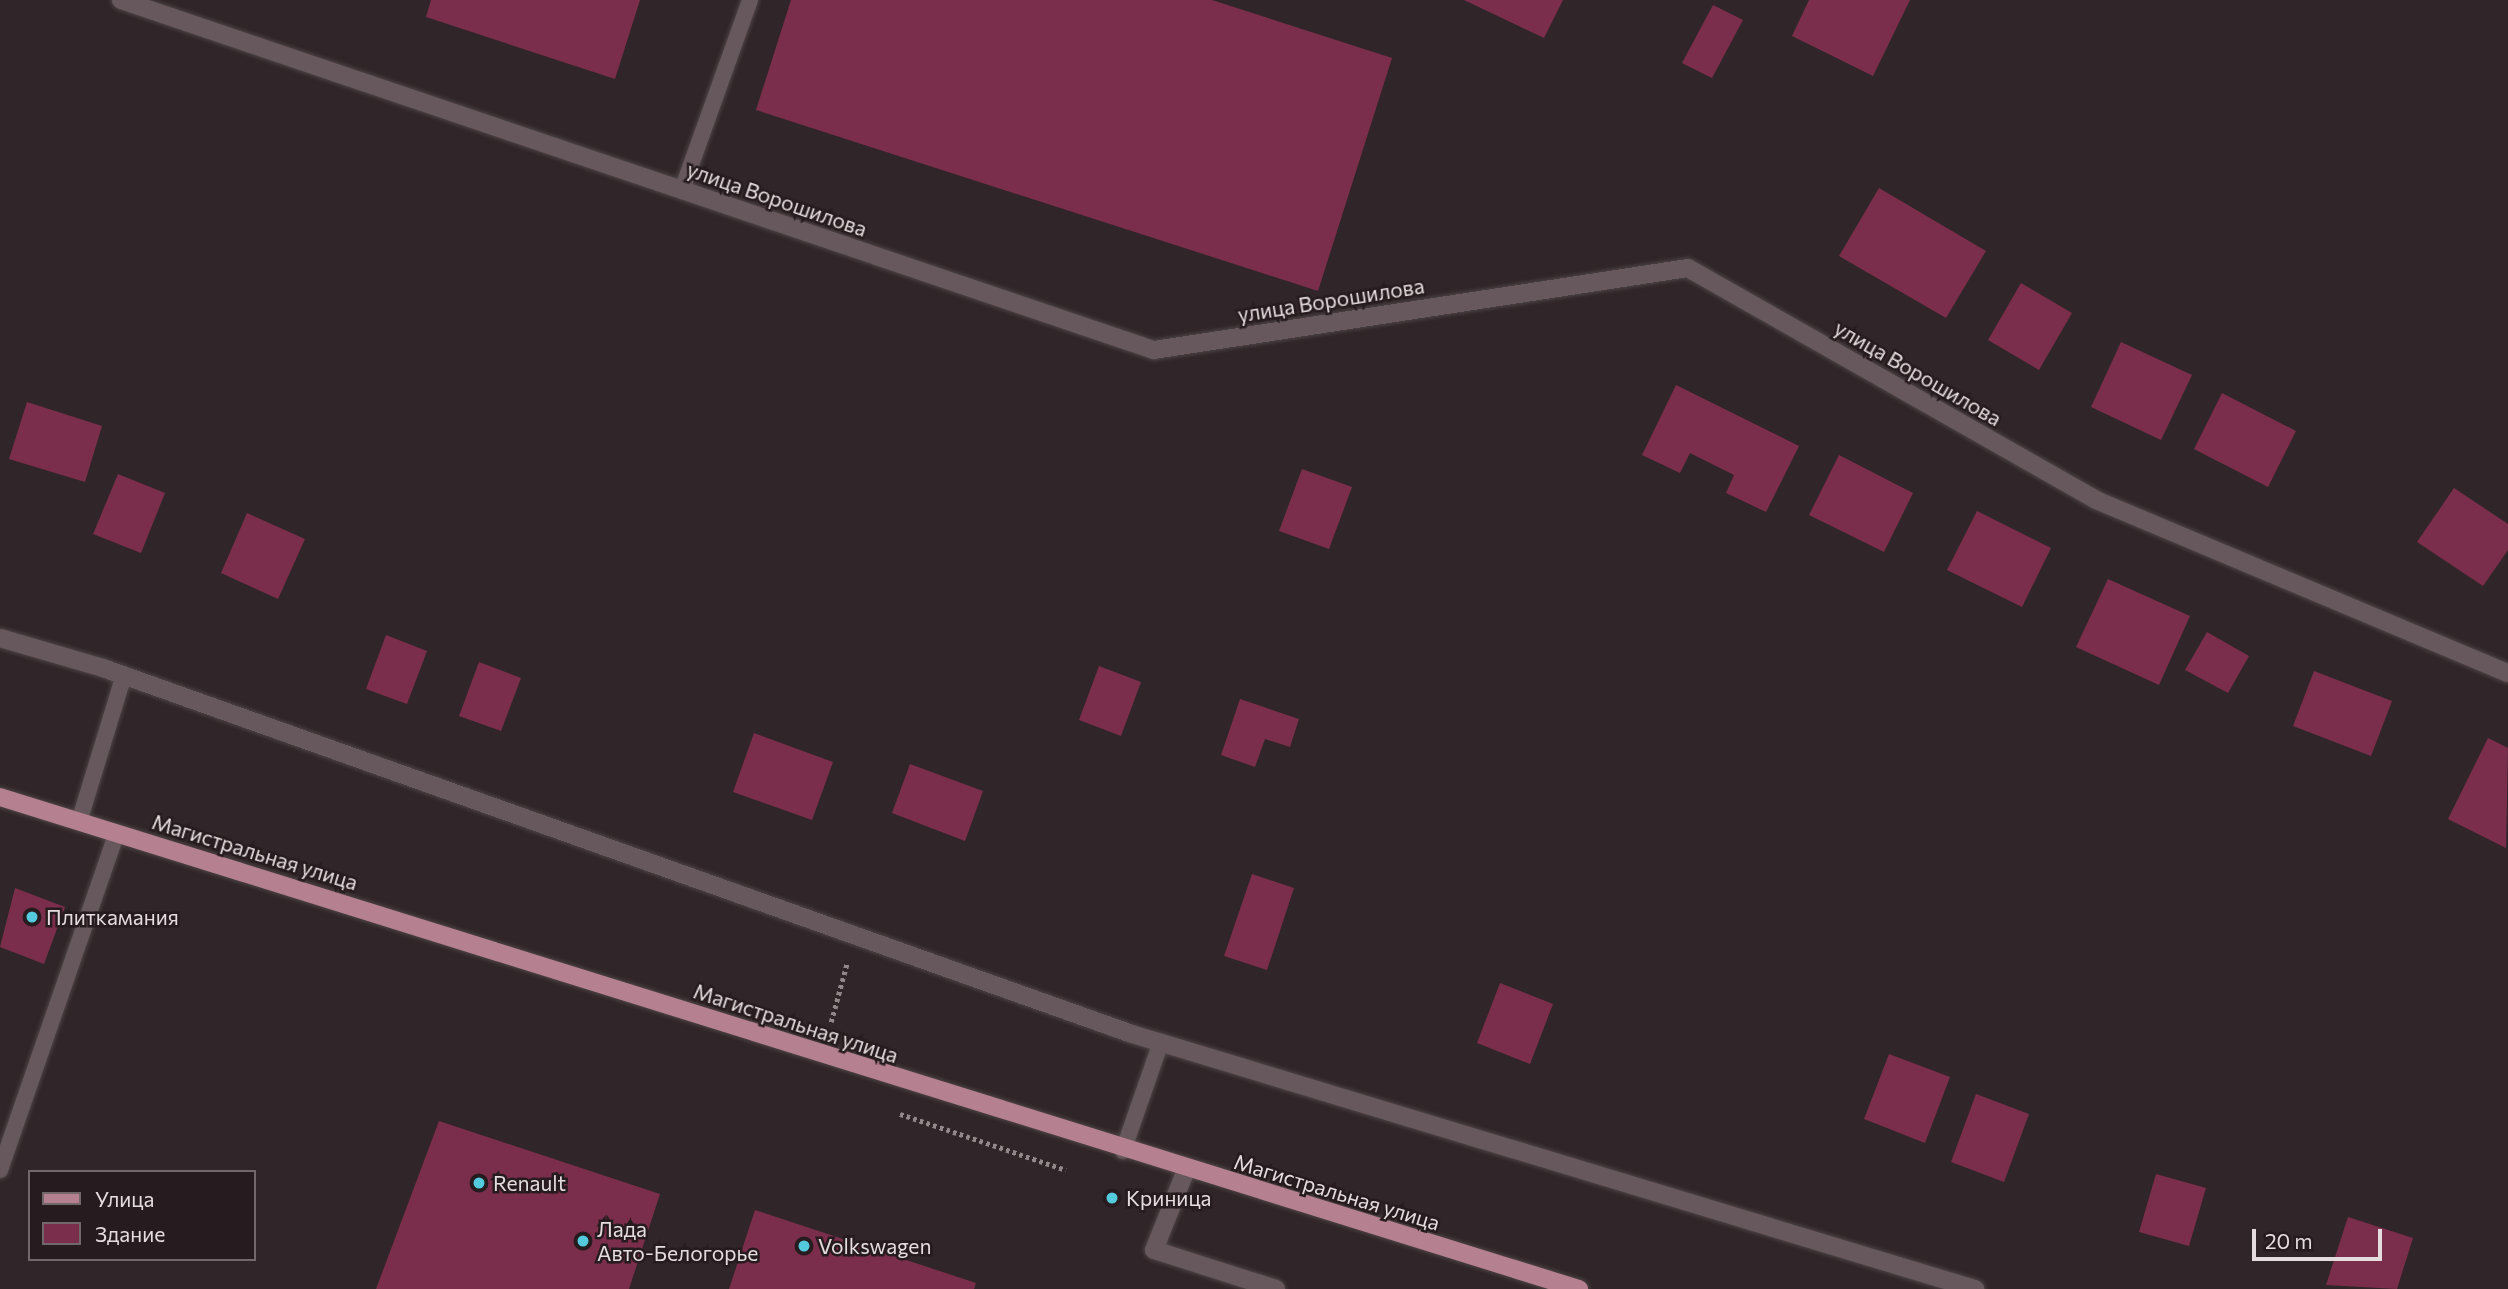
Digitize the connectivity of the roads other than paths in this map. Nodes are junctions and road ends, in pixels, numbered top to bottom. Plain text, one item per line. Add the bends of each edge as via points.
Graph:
1 (121, 0) edge
2 (750, 0) edge
3 (682, 190) junction
4 (0, 638) edge
5 (2508, 673) edge
6 (124, 675) junction
7 (0, 797) edge
8 (79, 822) junction
9 (117, 833) junction
10 (1161, 1042) junction
11 (1123, 1151) junction
12 (0, 1170) edge
13 (1186, 1170) junction
14 (1276, 1289) edge
15 (1579, 1289) edge
16 (1975, 1289) edge

1 - 3 street, улица Ворошилова
2 - 3 lane
3 - 5 street, улица Ворошилова via 1154,350 1688,268 2096,500
4 - 6 street
6 - 8 lane
6 - 10 street
7 - 8 main road, Магистральная улица
8 - 9 main road, Магистральная улица
9 - 11 main road, Магистральная улица
9 - 12 lane
10 - 11 lane
10 - 16 street
11 - 13 main road, Магистральная улица
13 - 14 street via 1154,1250
13 - 15 main road, Магистральная улица

